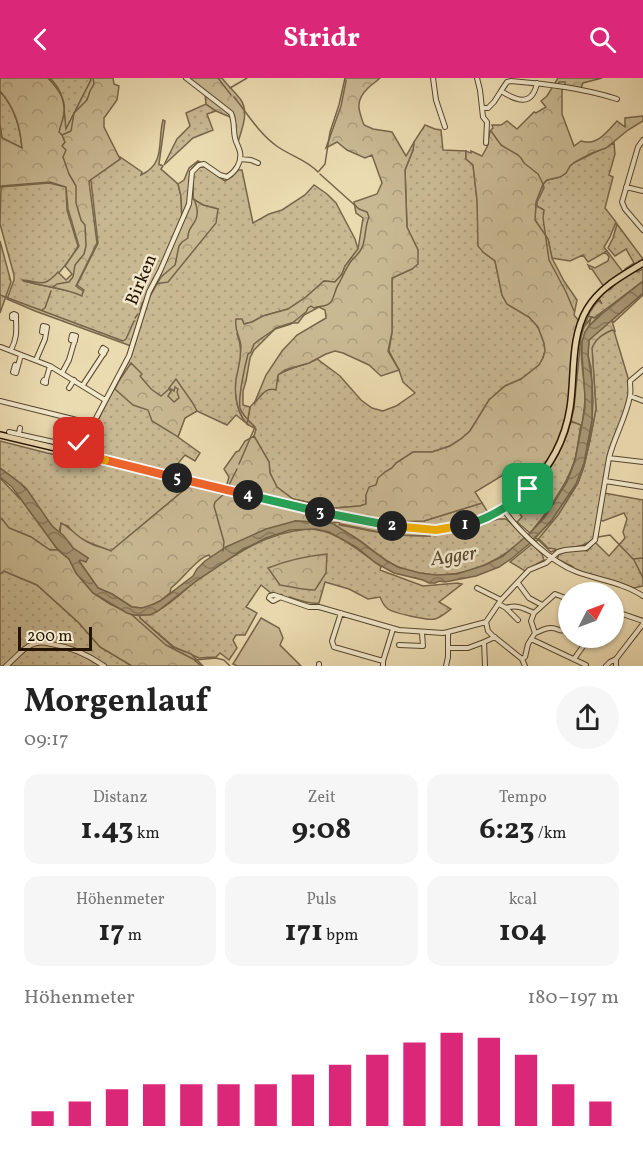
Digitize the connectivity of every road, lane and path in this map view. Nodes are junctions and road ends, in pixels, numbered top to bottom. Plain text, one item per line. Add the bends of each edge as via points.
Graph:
1 (186, 78) edge
2 (433, 78) edge
3 (477, 78) edge
4 (537, 83) junction
5 (501, 91) junction
6 (617, 99) dead end
7 (482, 108) junction
8 (445, 127) dead end
9 (643, 140) edge
10 (486, 143) dead end
11 (635, 156) junction
12 (240, 159) junction
13 (643, 159) edge
14 (258, 163) dead end
15 (626, 187) junction
16 (643, 191) edge
17 (643, 230) edge
18 (643, 263) edge
19 (16, 318) dead end
20 (46, 332) dead end
21 (75, 340) dead end
22 (1, 346) edge
23 (11, 350) junction
24 (21, 354) junction
25 (104, 354) dead end
26 (36, 360) junction
27 (17, 366) dead end
28 (50, 366) junction
29 (643, 370) edge
30 (62, 373) junction
31 (46, 380) dead end
32 (74, 380) junction
33 (83, 385) junction
34 (69, 388) dead end
35 (630, 396) junction
36 (105, 400) junction
37 (0, 401) edge
38 (643, 401) edge
39 (87, 423) junction
40 (93, 424) junction
41 (20, 428) dead end
42 (9, 432) dead end
43 (19, 434) junction
44 (0, 435) edge
45 (81, 454) junction
46 (609, 458) junction
47 (643, 462) edge
48 (604, 481) junction
49 (643, 487) edge
50 (503, 509) junction
51 (551, 558) junction
52 (518, 583) junction
53 (477, 588) dead end
54 (641, 588) dead end
55 (637, 592) junction
56 (558, 595) edge
57 (643, 596) edge
58 (281, 597) dead end
59 (500, 602) junction
60 (542, 605) junction
61 (506, 608) junction
62 (341, 613) junction
63 (534, 613) junction
64 (624, 615) edge
65 (518, 620) dead end
66 (486, 622) junction
67 (643, 623) edge
68 (393, 629) junction
69 (558, 630) edge
70 (448, 632) junction
71 (422, 633) junction
72 (535, 633) junction
73 (495, 637) junction
74 (531, 639) junction
75 (484, 642) junction
76 (399, 645) dead end
77 (448, 648) junction
78 (582, 648) edge
79 (522, 659) junction
80 (574, 659) junction
81 (383, 664) edge
82 (617, 664) edge
83 (586, 665) edge
84 (6, 666) edge
85 (104, 666) edge
86 (446, 666) edge
87 (484, 666) edge
88 (491, 666) edge
89 (525, 666) edge
90 (606, 666) edge

1 - 12 street via 231,113
2 - 8 street
3 - 7 street
4 - 5 street via 508,81
4 - 5 street via 535,93 525,100
4 - 6 street
5 - 7 street via 488,108
7 - 10 street via 487,122
9 - 11 street
11 - 13 street
11 - 15 street
12 - 14 street
12 - 36 street, Birken via 227,177 204,164 192,172 189,204 149,292 129,356
15 - 16 street
15 - 17 street via 623,206
18 - 50 main road via 608,285 587,309 579,328 570,408 559,445 538,479
19 - 23 street via 16,339
20 - 26 street
21 - 30 street
22 - 23 street
23 - 24 street
24 - 26 street
24 - 27 street
25 - 33 street
26 - 28 street
28 - 30 street
28 - 31 street
29 - 35 street via 630,381
30 - 32 street
32 - 33 street
32 - 34 street
33 - 36 street
35 - 38 street
35 - 46 street
36 - 40 street, Birken
37 - 39 street
39 - 40 street
39 - 43 street via 76,447
40 - 45 street, Birken
41 - 43 street
42 - 43 street
44 - 45 main road
45 - 50 main road via 396,527 459,527
46 - 47 street
46 - 48 street
48 - 49 street
48 - 51 street via 595,540 586,548 561,551
50 - 51 street
51 - 52 street via 530,570
51 - 55 street via 576,572
52 - 59 street
52 - 60 street via 529,598
53 - 59 street
54 - 55 street
55 - 57 street
56 - 60 street
58 - 62 street
59 - 61 street
59 - 66 street
60 - 63 street
61 - 63 street via 518,607
61 - 65 street
62 - 68 street
62 - 81 street via 332,640 334,647
63 - 72 street via 531,621
64 - 67 street
66 - 70 street
66 - 73 street
67 - 82 street
68 - 71 street
68 - 81 street
69 - 72 street via 551,627
70 - 71 street
70 - 77 street
71 - 76 street via 423,646
72 - 74 street
73 - 75 street
73 - 79 street
74 - 79 street
74 - 80 street
75 - 77 street via 468,648
75 - 87 street
77 - 86 street
78 - 80 street
79 - 89 street
80 - 83 street
82 - 90 street via 610,662
84 - 85 street via 33,644 44,643 79,651
87 - 88 street

